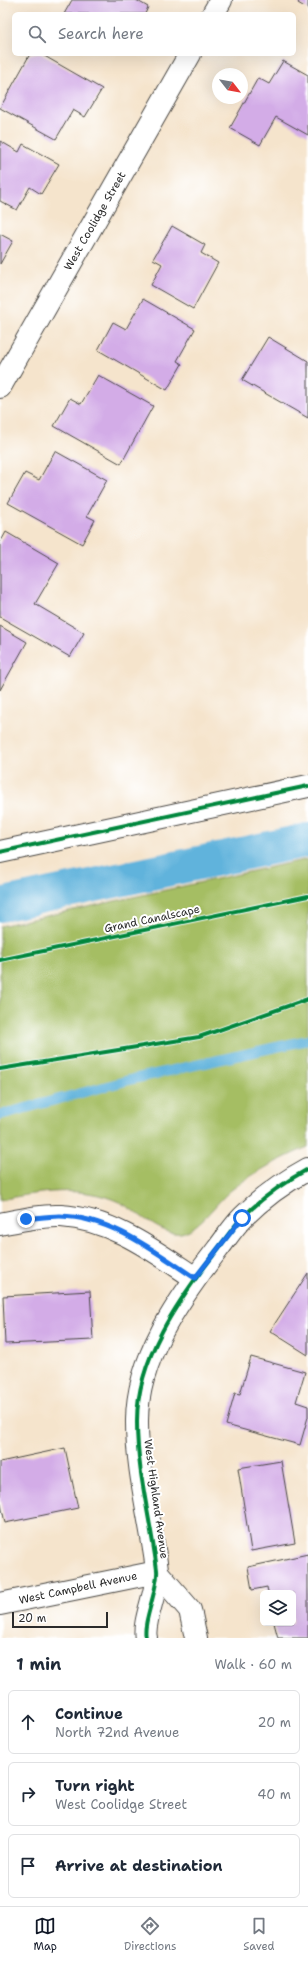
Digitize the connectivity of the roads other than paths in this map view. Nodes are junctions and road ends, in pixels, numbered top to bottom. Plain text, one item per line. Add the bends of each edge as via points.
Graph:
1 (221, 0) edge
2 (214, 12) edge
3 (189, 56) edge
4 (0, 387) edge
5 (308, 786) edge
6 (0, 852) edge
7 (308, 1169) edge
8 (0, 1224) edge
9 (195, 1278) junction
10 (157, 1572) junction
11 (0, 1604) edge
12 (146, 1638) edge
13 (196, 1638) edge

1 - 2 street
3 - 4 street, West Coolidge Street
5 - 6 street
7 - 9 street, West Highland Avenue via 284,1182 242,1218
8 - 9 street via 60,1216 95,1222 130,1237
9 - 10 street, West Highland Avenue via 153,1352 142,1382 137,1422 139,1461
10 - 11 street, West Campbell Avenue
10 - 12 street, West Highland Avenue
10 - 13 street, West Highland Avenue via 190,1610

